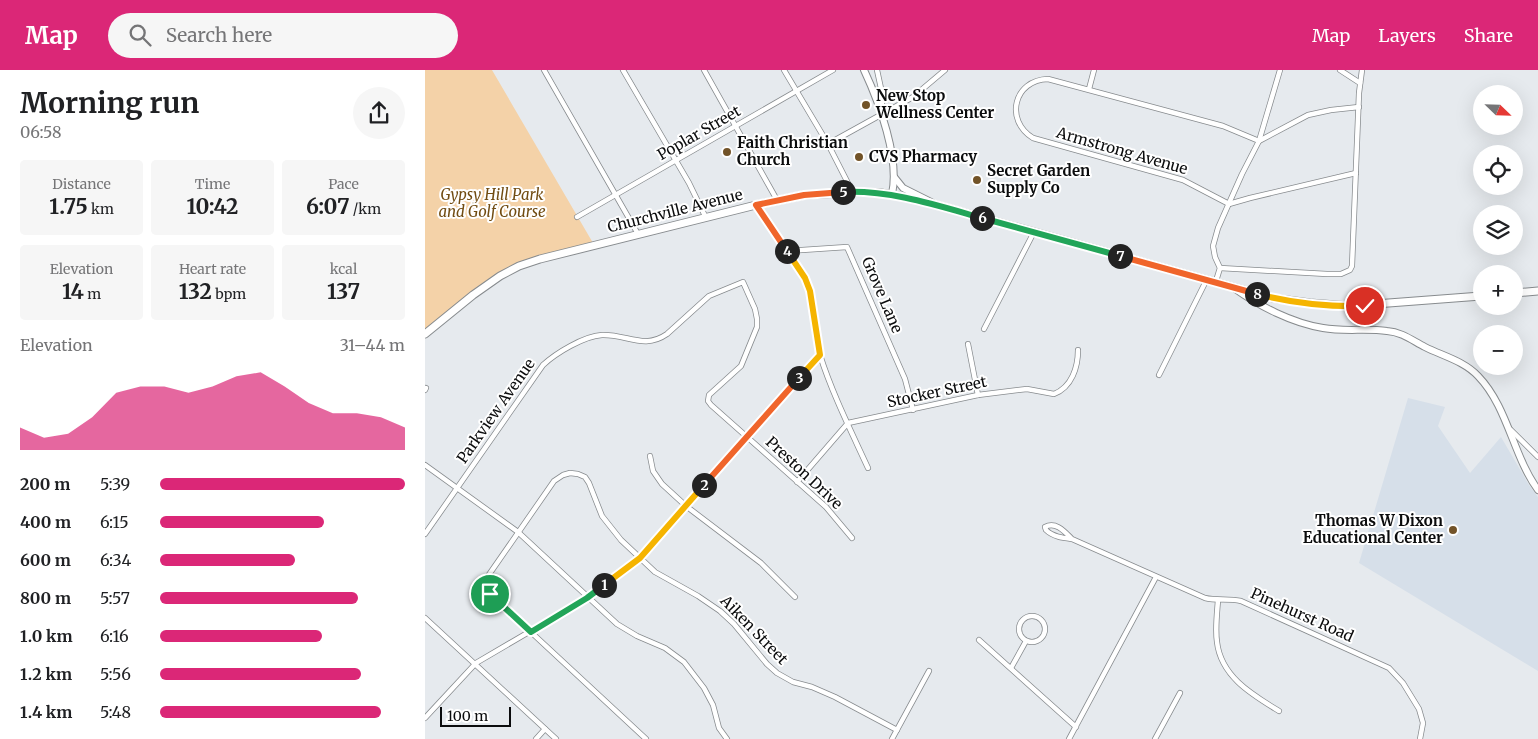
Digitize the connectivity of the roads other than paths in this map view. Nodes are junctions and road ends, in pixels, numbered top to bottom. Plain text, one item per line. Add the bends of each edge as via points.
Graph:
1 (544, 70) edge
2 (623, 70) edge
3 (704, 70) edge
4 (784, 70) edge
5 (833, 70) edge
6 (864, 70) edge
7 (877, 70) edge
8 (945, 70) edge
9 (1095, 70) edge
10 (1280, 70) edge
11 (1340, 70) edge
12 (1362, 70) edge
13 (1360, 83) junction
14 (1089, 89) junction
15 (796, 90) junction
16 (1359, 107) junction
17 (882, 113) junction
18 (736, 126) junction
19 (1259, 141) junction
20 (827, 144) junction
21 (676, 160) junction
22 (1356, 173) junction
23 (894, 177) junction
24 (852, 191) junction
25 (892, 194) junction
26 (616, 195) junction
27 (777, 200) junction
28 (935, 204) junction
29 (1229, 204) junction
30 (756, 205) junction
31 (577, 217) dead end
32 (706, 218) junction
33 (1034, 232) junction
34 (638, 234) junction
35 (787, 252) junction
36 (1220, 268) junction
37 (1207, 279) junction
38 (1216, 281) junction
39 (743, 282) joint
40 (1231, 286) junction
41 (1538, 291) edge
42 (1523, 292) edge
43 (1473, 297) edge
44 (1271, 298) junction
45 (1269, 309) junction
46 (984, 330) dead end
47 (425, 334) edge
48 (968, 344) dead end
49 (1079, 350) dead end
50 (820, 355) junction
51 (1159, 375) dead end
52 (978, 395) junction
53 (913, 410) junction
54 (848, 423) junction
55 (1509, 429) junction
56 (747, 437) junction
57 (650, 456) dead end
58 (1538, 457) edge
59 (425, 465) edge
60 (868, 468) dead end
61 (797, 482) junction
62 (457, 489) junction
63 (1538, 490) edge
64 (686, 506) junction
65 (518, 532) junction
66 (425, 534) edge
67 (852, 538) dead end
68 (1073, 539) junction
69 (640, 558) junction
70 (1156, 577) junction
71 (795, 597) dead end
72 (587, 598) junction
73 (1218, 600) junction
74 (425, 618) edge
75 (531, 632) junction
76 (979, 640) dead end
77 (1026, 640) junction
78 (476, 664) junction
79 (1011, 668) junction
80 (929, 671) dead end
81 (1180, 693) dead end
82 (1279, 711) dead end
83 (425, 718) edge
84 (1076, 727) junction
85 (545, 728) junction
86 (897, 730) junction
87 (535, 739) edge
88 (556, 739) edge
89 (646, 739) edge
90 (727, 739) edge
91 (892, 739) edge
92 (1069, 739) edge
93 (1155, 739) edge
94 (1420, 739) edge

1 - 26 street
2 - 21 street
3 - 18 street
4 - 15 street
5 - 15 street, Poplar Street
6 - 17 street
7 - 17 street
8 - 17 street via 917,94
9 - 14 street
10 - 19 street
11 - 13 street
12 - 13 street
13 - 16 street
14 - 19 street via 1223,126
14 - 29 street, Armstrong Avenue via 1040,80 1025,89 1017,104 1019,124 1033,138 1179,178
15 - 18 street, Poplar Street
15 - 20 street
16 - 19 street via 1309,115
16 - 22 street
17 - 20 street
17 - 23 street
18 - 21 street, Poplar Street
18 - 27 street
19 - 29 street
20 - 24 street
21 - 26 street, Poplar Street
21 - 32 street
22 - 29 street
22 - 36 street via 1351,269 1348,272 1327,274
23 - 25 street
23 - 28 street via 903,188
24 - 25 main road, Churchville Avenue
24 - 27 main road, Churchville Avenue
25 - 28 main road, Churchville Avenue
26 - 31 street, Poplar Street
26 - 34 street
27 - 30 main road, Churchville Avenue
28 - 33 main road, Churchville Avenue
29 - 36 street via 1214,242 1214,254
30 - 32 main road, Churchville Avenue
30 - 35 street
32 - 34 main road, Churchville Avenue
33 - 37 main road, Churchville Avenue
33 - 46 street
34 - 47 main road, Churchville Avenue via 512,270 478,291
35 - 50 street via 810,291
35 - 53 street, Grove Lane via 847,247 905,379
36 - 38 street
37 - 38 main road, Churchville Avenue
37 - 51 street
38 - 40 main road, Churchville Avenue
39 - 56 street, Preston Drive via 755,309 756,330 742,364 708,398 711,405
39 - 62 street, Parkview Avenue via 709,296 659,338 643,342 610,335 598,336 551,358
40 - 44 main road, Churchville Avenue
40 - 45 street
41 - 42 main road
43 - 44 main road, Churchville Avenue via 1349,306
44 - 45 street
45 - 55 street via 1324,328 1395,332 1463,364 1482,381
48 - 52 street
49 - 52 street, Stocker Street via 1078,365 1066,386 1057,393 1027,389
50 - 54 street
50 - 56 street
52 - 53 street, Stocker Street
53 - 54 street, Stocker Street
54 - 60 street
54 - 61 street
55 - 58 street
55 - 63 street
56 - 61 street, Preston Drive
56 - 64 street
57 - 64 street via 657,479
59 - 62 street
61 - 67 street, Preston Drive via 826,507
62 - 65 street
62 - 66 street, Parkview Avenue
64 - 69 street
64 - 71 street via 759,562
65 - 69 street, Aiken Street via 554,481 565,474 577,473 589,482 606,523
65 - 72 street
65 - 75 street via 489,576 486,586 490,594
68 - 68 street, Pinehurst Road via 1062,529 1045,526 1049,533
68 - 70 street, Pinehurst Road
69 - 72 street
69 - 86 street, Aiken Street via 659,575 720,611 782,676 835,697
70 - 73 street, Pinehurst Road via 1205,598
70 - 84 street
72 - 75 street
72 - 90 street via 622,628 665,648 690,668 707,693 719,728
73 - 82 street via 1216,637 1223,664 1235,681
73 - 94 street, Pinehurst Road via 1243,602 1389,668 1419,709 1423,723
74 - 78 street
75 - 78 street
75 - 89 street
76 - 79 street
77 - 77 street via 1035,642 1043,636 1045,626 1039,618 1030,616 1021,621 1019,632
77 - 79 street
78 - 83 street
78 - 85 street
79 - 84 street
80 - 86 street
81 - 93 street
84 - 92 street
85 - 87 street
85 - 88 street
86 - 91 street

